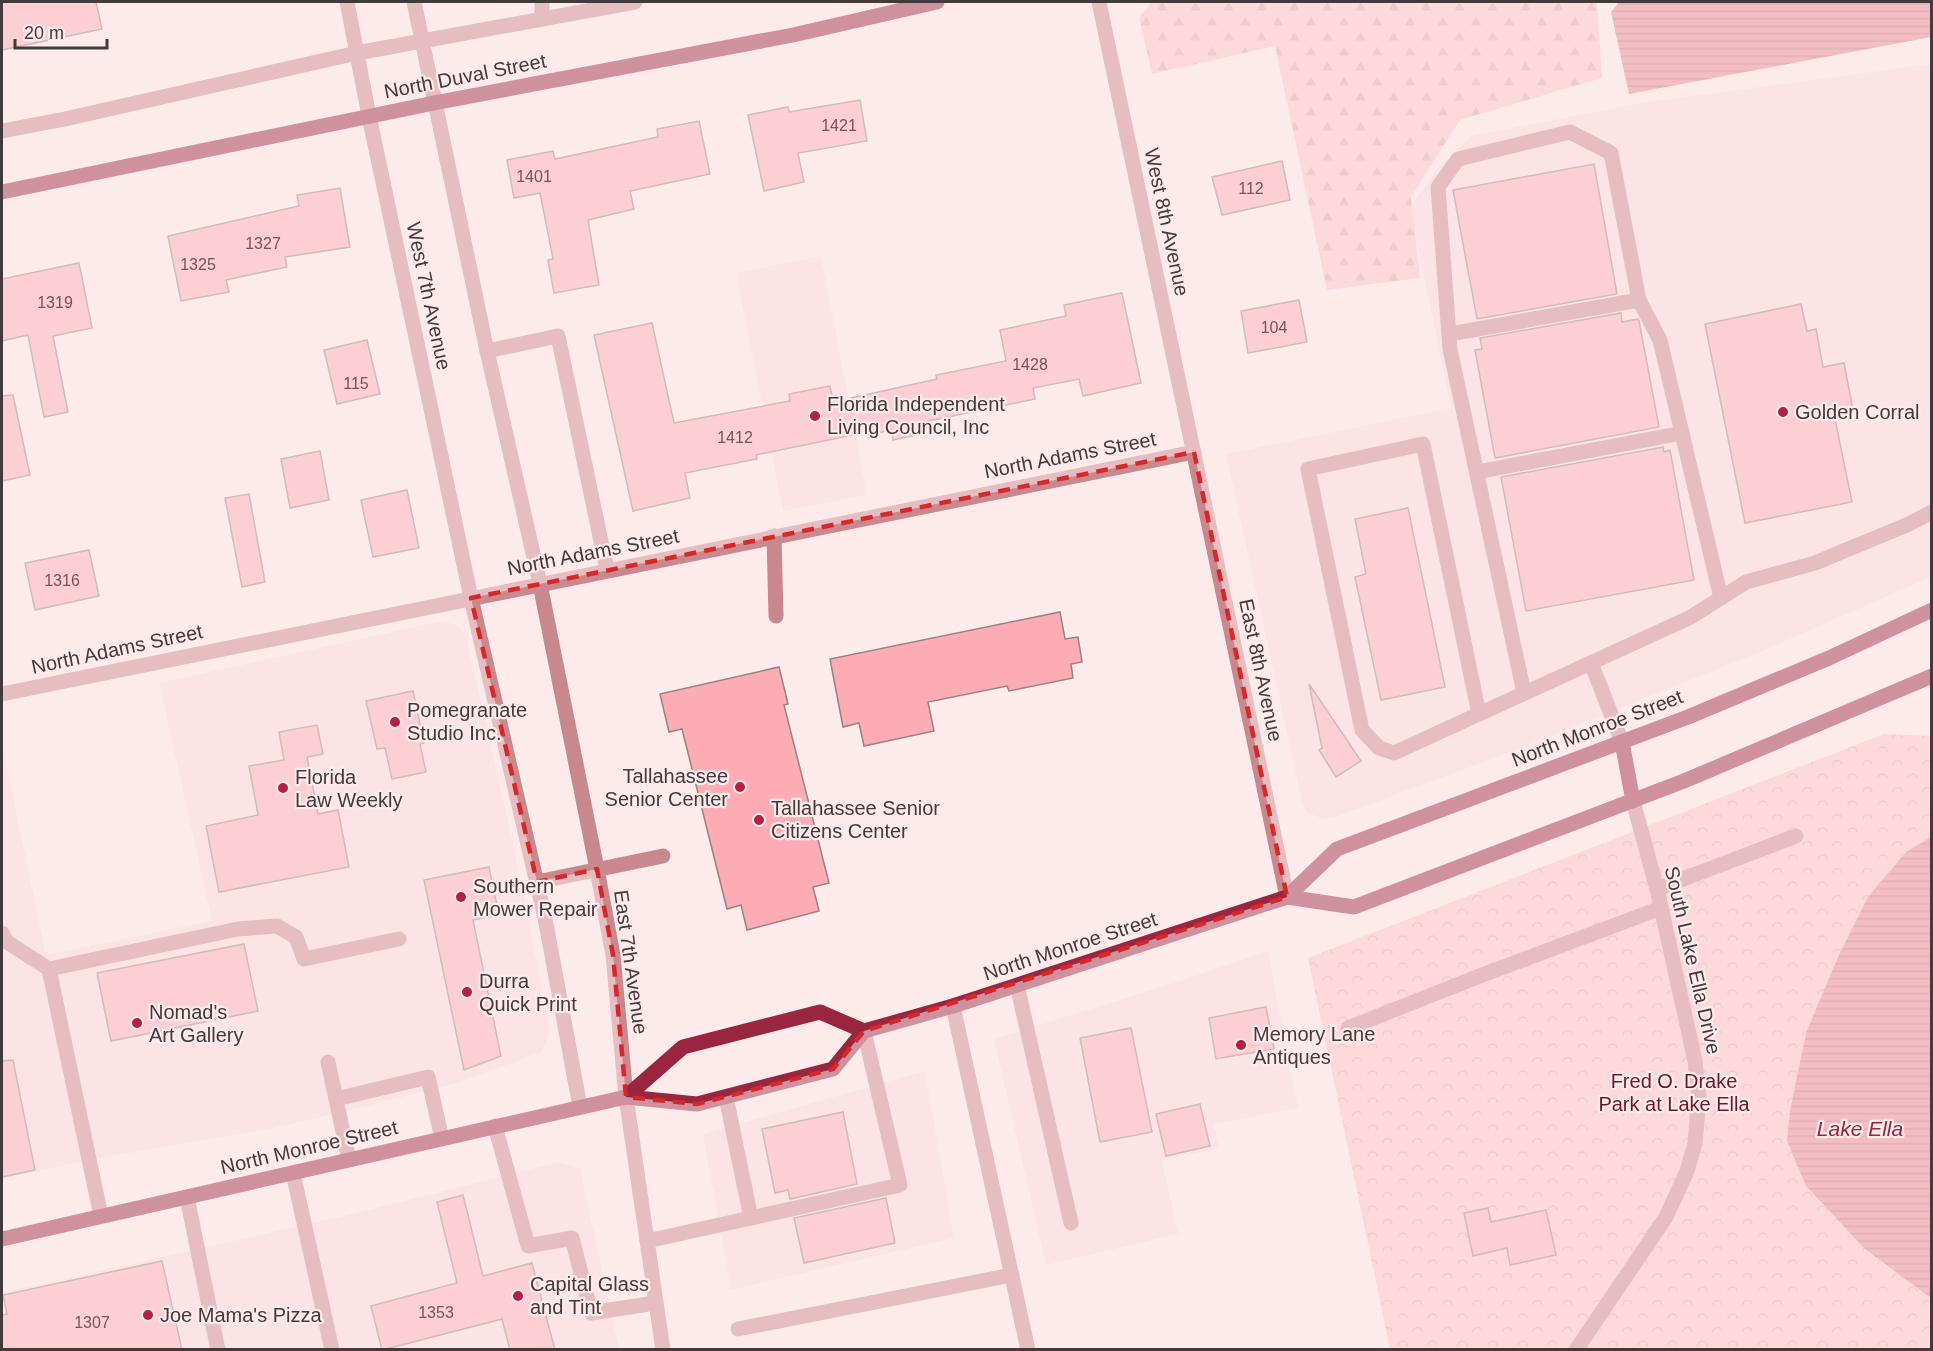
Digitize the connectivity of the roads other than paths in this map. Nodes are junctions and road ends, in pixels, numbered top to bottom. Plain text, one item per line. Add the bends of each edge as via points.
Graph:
1 (347, 2) edge
2 (414, 2) edge
3 (542, 2) edge
4 (635, 2) edge
5 (937, 2) edge
6 (1099, 2) edge
7 (542, 18) junction
8 (422, 40) junction
9 (357, 53) junction
10 (434, 103) junction
11 (369, 116) junction
12 (2, 130) edge
13 (2, 192) edge
14 (1639, 300) junction
15 (1450, 334) junction
16 (487, 351) junction
17 (1682, 433) junction
18 (1194, 452) junction
19 (1477, 472) junction
20 (1932, 512) edge
21 (774, 536) junction
22 (607, 570) junction
23 (540, 584) junction
24 (471, 598) junction
25 (1720, 598) junction
26 (1932, 610) edge
27 (776, 616) dead end
28 (1591, 663) junction
29 (1932, 676) edge
30 (1524, 693) junction
31 (2, 694) edge
32 (1479, 714) junction
33 (1622, 742) junction
34 (1634, 801) junction
35 (1796, 836) dead end
36 (663, 856) dead end
37 (597, 869) junction
38 (537, 882) junction
39 (1657, 889) junction
40 (1287, 897) junction
41 (1661, 908) junction
42 (2, 933) edge
43 (399, 939) dead end
44 (49, 969) junction
45 (1017, 985) junction
46 (953, 1006) junction
47 (1348, 1028) dead end
48 (864, 1031) junction
49 (328, 1062) dead end
50 (626, 1097) junction
51 (726, 1097) junction
52 (336, 1099) junction
53 (580, 1107) junction
54 (495, 1126) junction
55 (442, 1139) junction
56 (349, 1160) junction
57 (293, 1173) junction
58 (187, 1197) junction
59 (101, 1216) junction
60 (751, 1218) junction
61 (1071, 1223) dead end
62 (2, 1239) edge
63 (647, 1241) junction
64 (1012, 1275) junction
65 (655, 1303) junction
66 (738, 1329) dead end
67 (218, 1350) edge
68 (332, 1350) edge
69 (663, 1350) edge
70 (1028, 1350) edge
71 (1576, 1350) edge

1 - 9 street, West 7th Avenue
2 - 8 street
3 - 7 street
4 - 7 street
5 - 10 main road, North Duval Street via 793,34
6 - 18 street, West 8th Avenue
7 - 8 street
8 - 9 street
8 - 10 street
9 - 11 street, West 7th Avenue
9 - 12 street
10 - 11 main road, North Duval Street
10 - 16 street
11 - 13 main road, North Duval Street
11 - 24 street, West 7th Avenue
14 - 15 street
14 - 15 street via 1611,153 1570,132 1458,159 1438,187
14 - 17 street via 1660,340
15 - 19 street
16 - 22 street via 558,336
16 - 23 street
17 - 19 street
17 - 25 street
18 - 21 street, North Adams Street
18 - 40 street, East 8th Avenue
19 - 30 street
20 - 25 street via 1815,562 1746,582
21 - 22 street, North Adams Street
21 - 27 street
22 - 23 street, North Adams Street
23 - 24 street, North Adams Street
23 - 37 street, East 7th Avenue
24 - 31 street, North Adams Street
24 - 38 street
25 - 28 street via 1691,617
26 - 33 main road, North Monroe Street via 1829,658
28 - 30 street
28 - 33 street
29 - 34 main road, North Monroe Street
30 - 32 street
32 - 32 street via 1423,444 1308,469 1362,730 1379,748 1394,753
33 - 34 main road
33 - 40 main road, North Monroe Street via 1337,849
34 - 39 street, South Lake Ella Drive
34 - 40 main road, North Monroe Street via 1354,907
35 - 39 street
36 - 37 street
37 - 38 street
37 - 50 street, East 7th Avenue via 613,955
38 - 53 street
39 - 41 street, South Lake Ella Drive
40 - 45 main road, North Monroe Street
41 - 47 street
41 - 71 street, South Lake Ella Drive via 1695,1061 1699,1097 1695,1143 1666,1217
42 - 44 street via 7,942
43 - 44 street via 304,959 296,937 277,926 238,929
44 - 59 street
45 - 46 main road, North Monroe Street
45 - 61 street
46 - 48 main road, North Monroe Street
46 - 64 street
48 - 50 main road, North Monroe Street via 820,1011 683,1047
48 - 51 main road, North Monroe Street via 833,1069
48 - 60 street via 900,1185
49 - 52 street
50 - 51 main road, North Monroe Street via 697,1104
50 - 53 main road, North Monroe Street
50 - 63 street, East 7th Avenue
51 - 60 street
52 - 55 street via 428,1077
52 - 56 street
53 - 54 main road, North Monroe Street
54 - 55 main road, North Monroe Street
54 - 65 street via 528,1246 572,1238 591,1313
55 - 56 main road, North Monroe Street
56 - 57 main road, North Monroe Street
57 - 58 main road, North Monroe Street
57 - 68 street
58 - 59 main road, North Monroe Street
58 - 67 street
59 - 62 main road, North Monroe Street
60 - 63 street
63 - 65 street, East 7th Avenue
64 - 66 street
64 - 70 street
65 - 69 street, East 7th Avenue

